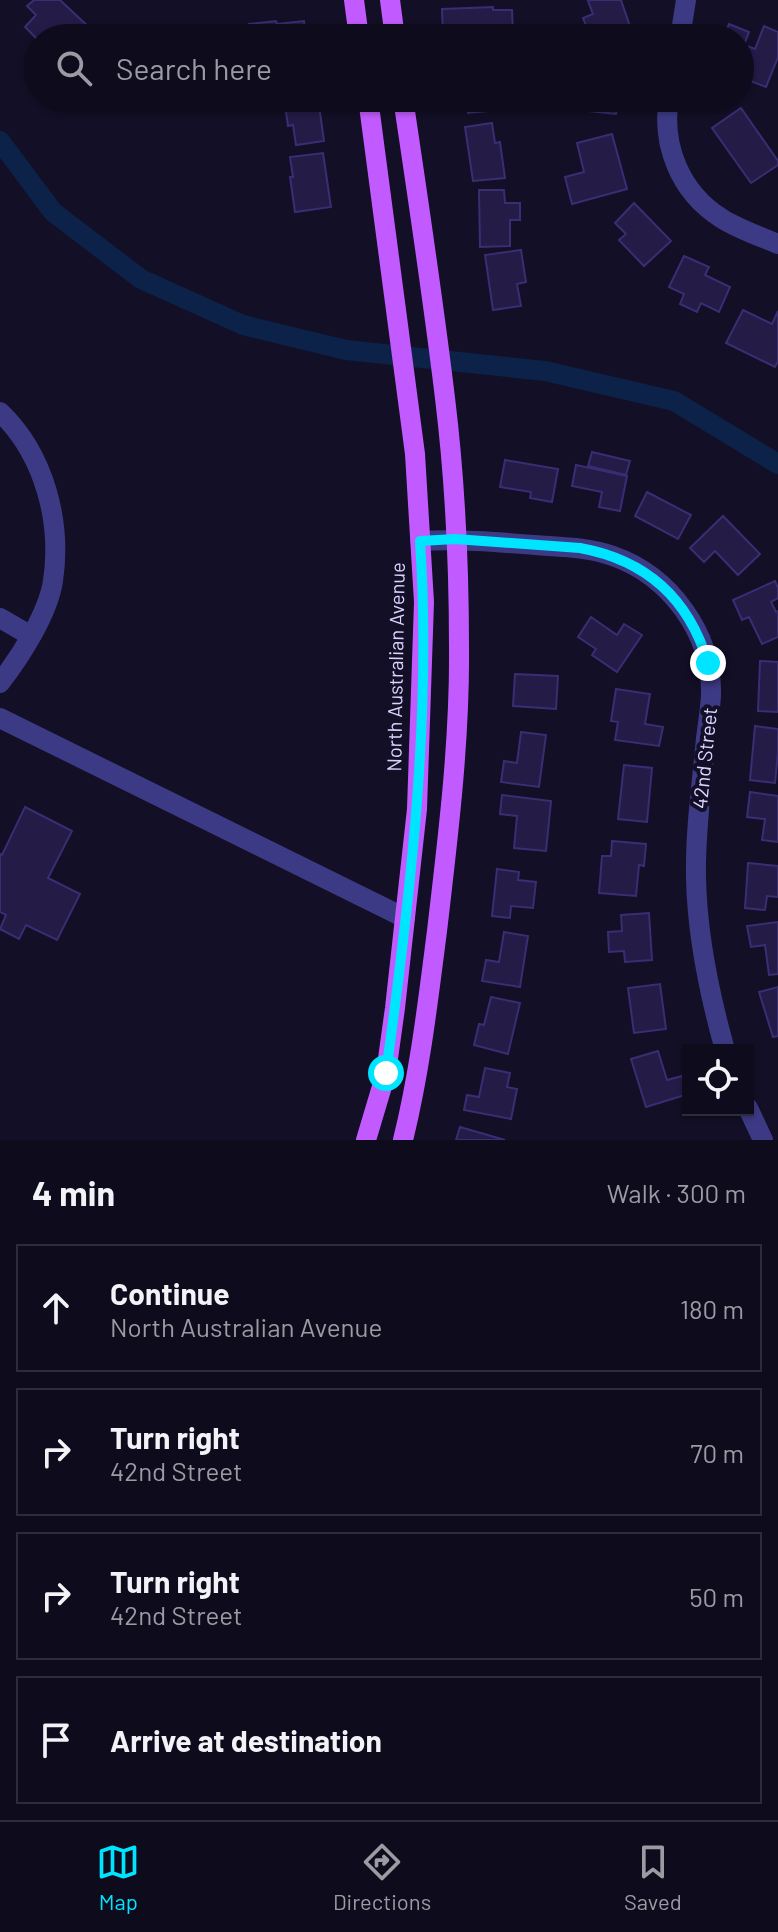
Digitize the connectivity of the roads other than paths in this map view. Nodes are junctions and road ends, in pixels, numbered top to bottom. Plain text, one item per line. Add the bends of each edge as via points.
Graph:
1 (354, 0) edge
2 (390, 0) edge
3 (686, 0) edge
4 (357, 24) edge
5 (393, 24) edge
6 (682, 24) edge
7 (370, 112) edge
8 (405, 112) edge
9 (668, 112) edge
10 (778, 244) edge
11 (0, 412) edge
12 (455, 539) junction
13 (420, 541) junction
14 (0, 618) edge
15 (31, 636) junction
16 (0, 683) edge
17 (0, 718) edge
18 (405, 918) junction
19 (723, 1044) edge
20 (752, 1116) edge
21 (366, 1140) edge
22 (403, 1140) edge
23 (763, 1140) edge

1 - 4 main road
2 - 5 main road
3 - 6 street
7 - 13 main road, North Australian Avenue via 415,454
8 - 12 main road via 435,313
9 - 10 street via 670,149 688,187 721,218
11 - 15 street via 34,460 56,535 53,583
12 - 13 street, 42nd Street
12 - 19 street, 42nd Street via 611,555 653,578 693,626 708,663 711,695 698,818 700,935
12 - 22 main road via 460,648 448,834 423,1040
13 - 18 main road, North Australian Avenue via 424,602 417,809
14 - 15 street
15 - 16 street
17 - 18 street
18 - 21 main road, North Australian Avenue via 386,1073
20 - 23 street

